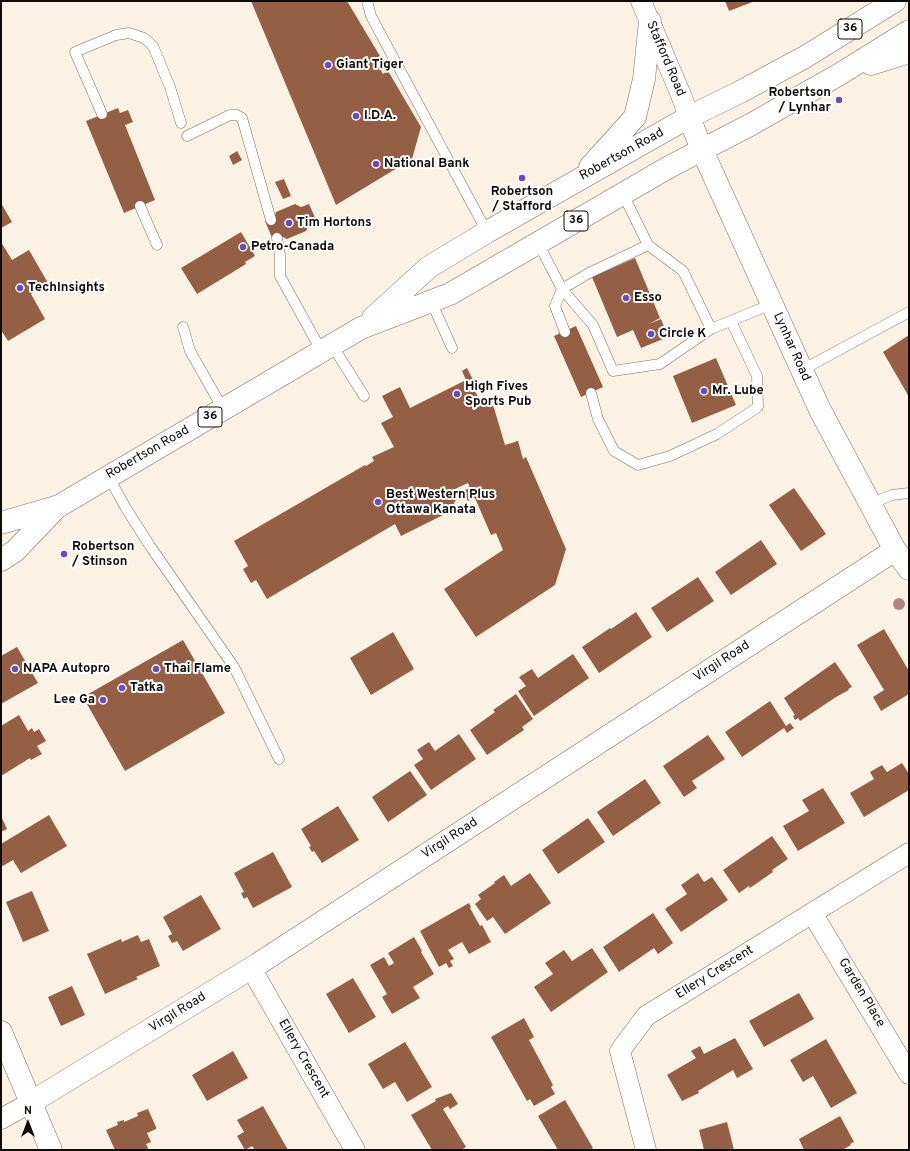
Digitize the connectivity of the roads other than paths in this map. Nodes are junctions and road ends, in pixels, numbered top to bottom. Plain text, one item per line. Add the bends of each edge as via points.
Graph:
1 (366, 1) edge
2 (641, 1) edge
3 (895, 1) edge
4 (650, 21) junction
5 (909, 32) edge
6 (909, 52) edge
7 (840, 74) junction
8 (102, 114) dead end
9 (689, 117) junction
10 (181, 122) dead end
11 (187, 136) dead end
12 (702, 150) junction
13 (578, 180) junction
14 (623, 194) junction
15 (140, 206) dead end
16 (271, 220) dead end
17 (487, 232) junction
18 (277, 238) dead end
19 (538, 243) junction
20 (157, 245) dead end
21 (648, 245) junction
22 (562, 289) junction
23 (431, 301) junction
24 (772, 304) junction
25 (909, 312) edge
26 (731, 321) junction
27 (183, 327) dead end
28 (361, 328) junction
29 (711, 329) junction
30 (565, 332) dead end
31 (327, 348) junction
32 (452, 348) dead end
33 (802, 370) junction
34 (591, 393) dead end
35 (364, 396) dead end
36 (223, 409) junction
37 (108, 476) junction
38 (909, 493) edge
39 (870, 504) junction
40 (58, 506) junction
41 (1, 523) edge
42 (895, 550) junction
43 (1, 560) edge
44 (909, 569) edge
45 (279, 759) dead end
46 (909, 853) edge
47 (812, 912) junction
48 (251, 968) junction
49 (1, 1032) edge
50 (909, 1074) edge
51 (30, 1103) junction
52 (1, 1119) edge
53 (50, 1150) edge
54 (355, 1150) edge
55 (646, 1150) edge

1 - 17 lane
2 - 4 street, Stafford Road
3 - 9 main road, Robertson Road / 36 via 805,57
4 - 9 street, Stafford Road
4 - 13 main road via 644,79 635,117
5 - 7 main road, Robertson Road / 36
6 - 7 main road
7 - 12 main road, Robertson Road / 36
8 - 10 lane via 75,52 116,35 129,33 144,38 153,46
9 - 12 main road, Lynhar Road
9 - 13 main road, Robertson Road / 36
11 - 16 lane via 230,115 242,118
12 - 14 main road, Robertson Road / 36
12 - 24 main road, Lynhar Road
13 - 17 main road, Robertson Road / 36
14 - 19 main road, Robertson Road / 36
14 - 21 lane
15 - 20 lane
17 - 28 main road, Robertson Road / 36 via 429,267
18 - 31 lane via 280,276
19 - 22 lane
19 - 23 main road, Robertson Road / 36 via 450,294
21 - 22 lane
21 - 29 lane via 683,271
22 - 29 lane via 593,325 613,372 660,364
22 - 30 lane via 555,306
23 - 28 main road, Robertson Road / 36
23 - 32 lane
24 - 26 lane
24 - 33 main road, Lynhar Road
25 - 33 lane
26 - 29 lane
26 - 34 lane via 757,376 758,407 717,434 670,456 638,465 614,452 598,418
27 - 36 lane via 190,351
28 - 31 main road, Robertson Road / 36
31 - 35 lane
31 - 36 main road, Robertson Road / 36
33 - 39 main road, Lynhar Road via 820,410
36 - 37 main road, Robertson Road / 36
37 - 40 main road, Robertson Road / 36
37 - 45 lane via 150,546 234,668
38 - 39 lane via 892,495
39 - 42 main road, Lynhar Road
40 - 41 main road, Robertson Road / 36
40 - 43 main road, Robertson Road / 36 via 15,551
42 - 44 main road, Lynhar Road
42 - 48 main road, Virgil Road
46 - 47 street, Ellery Crescent
47 - 50 street, Garden Place
47 - 55 street, Ellery Crescent via 646,1016 620,1051
48 - 51 main road, Virgil Road
48 - 54 street, Ellery Crescent
49 - 51 main road
51 - 52 street, Virgil Road
51 - 53 main road

